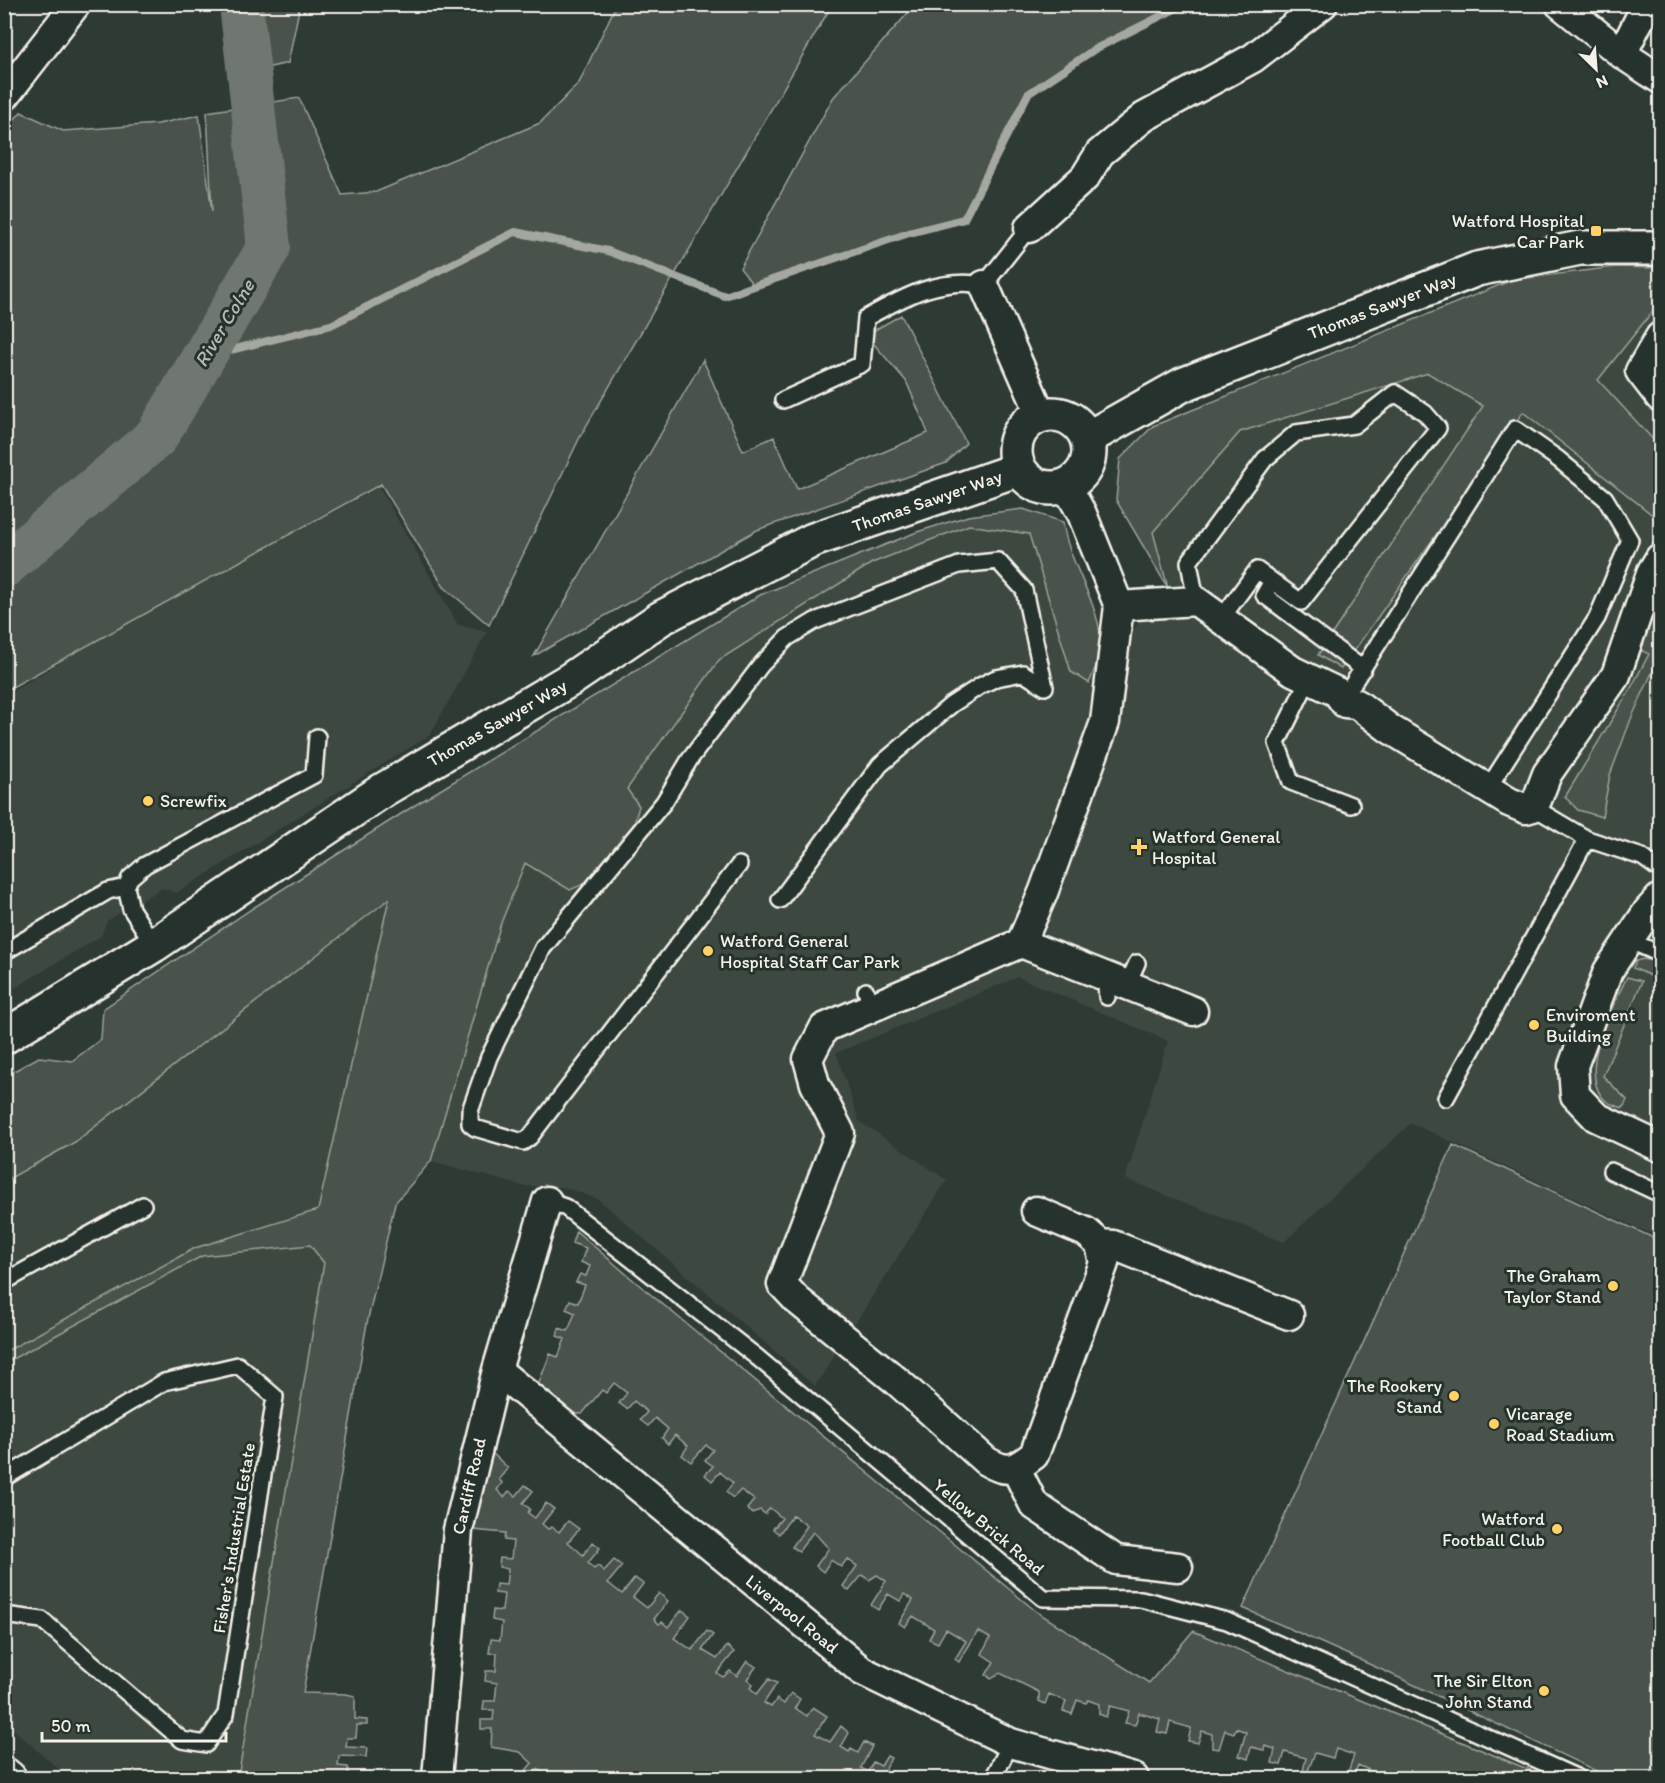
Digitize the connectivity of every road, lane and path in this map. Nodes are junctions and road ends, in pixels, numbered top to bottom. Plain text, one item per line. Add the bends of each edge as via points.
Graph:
1 (76, 4) edge
2 (1323, 4) edge
3 (1560, 4) edge
4 (1647, 4) edge
5 (1622, 54) junction
6 (1660, 79) edge
7 (4, 97) edge
8 (1029, 228) joint
9 (1660, 249) edge
10 (984, 285) junction
11 (1660, 337) edge
12 (1660, 397) edge
13 (783, 400) dead end
14 (1041, 415) junction
15 (1088, 438) junction
16 (1019, 468) junction
17 (1066, 485) junction
18 (1660, 558) edge
19 (1272, 581) junction
20 (1196, 601) junction
21 (1119, 606) junction
22 (1221, 619) junction
23 (1363, 669) junction
24 (1308, 680) junction
25 (1345, 703) junction
26 (317, 737) dead end
27 (1488, 788) junction
28 (1351, 805) dead end
29 (1533, 807) junction
30 (1587, 839) junction
31 (739, 865) dead end
32 (1660, 870) edge
33 (126, 887) junction
34 (1660, 898) edge
35 (780, 900) dead end
36 (1629, 940) junction
37 (1021, 943) junction
38 (153, 945) junction
39 (4, 952) edge
40 (1660, 954) edge
41 (1193, 1011) dead end
42 (4, 1037) edge
43 (1446, 1098) dead end
44 (1660, 1147) edge
45 (1611, 1171) dead end
46 (1660, 1194) edge
47 (547, 1201) joint
48 (143, 1205) dead end
49 (1036, 1211) dead end
50 (1100, 1244) junction
51 (4, 1282) edge
52 (1289, 1315) dead end
53 (497, 1370) junction
54 (1016, 1469) junction
55 (4, 1478) edge
56 (1178, 1567) dead end
57 (4, 1615) edge
58 (1011, 1743) junction
59 (4, 1774) edge
60 (9, 1779) edge
61 (437, 1779) edge
62 (993, 1779) edge
63 (1134, 1779) edge
64 (1578, 1779) edge

1 - 7 street
2 - 8 street via 1253,58 1144,117 1100,153 1085,177
3 - 5 street
4 - 5 street
5 - 6 street
8 - 10 lane
9 - 15 street, Thomas Sawyer Way via 1580,248 1477,269 1182,385
10 - 13 lane via 938,285 866,318 862,364
10 - 14 street
11 - 12 street via 1640,371
14 - 15 street via 1070,418
14 - 16 street via 1020,433 1015,451
15 - 17 street via 1084,470
16 - 17 street via 1027,479 1042,487
16 - 38 street, Thomas Sawyer Way via 813,540 661,618 572,679 383,790
17 - 21 street via 1082,514
18 - 29 street via 1652,571 1617,675 1547,774
19 - 20 lane via 1301,602 1438,428 1425,412 1395,393 1354,425 1296,433 1280,446 1265,459 1189,562
19 - 22 lane via 1257,570
19 - 23 lane via 1264,595
20 - 21 street
20 - 22 street
21 - 37 street via 1105,722
22 - 24 street
23 - 25 lane
23 - 27 lane via 1515,429 1605,498 1630,540 1597,618
24 - 25 street via 1337,692
24 - 28 lane via 1277,743 1291,782
25 - 27 street via 1357,704 1390,729
26 - 33 lane via 314,775 145,865
27 - 29 street via 1509,802 1526,809
29 - 30 lane
30 - 32 lane via 1642,856
30 - 43 lane
31 - 35 lane via 530,1137 524,1142 470,1124 470,1111 489,1058 543,948 664,802 690,759 761,665 787,639 815,621 959,565 998,561 1024,590 1045,687 1023,673 996,678 926,725 880,765
33 - 38 lane via 131,909
33 - 39 lane via 108,891
34 - 36 street
36 - 40 lane
36 - 44 street via 1608,971 1573,1066 1575,1095 1596,1117
37 - 41 street
37 - 54 street via 869,999 824,1028 808,1059 814,1084 840,1133 782,1284 986,1461 1000,1469
38 - 42 street, Thomas Sawyer Way
45 - 46 lane
47 - 53 street, Cardiff Road
47 - 64 lane, Yellow Brick Road via 565,1207 758,1358 1043,1598 1141,1599 1227,1621
48 - 51 lane
49 - 50 street via 1086,1232
50 - 52 street via 1113,1245
50 - 54 street via 1104,1263 1034,1455
53 - 58 street, Liverpool Road via 862,1671
53 - 61 street, Cardiff Road via 458,1530
54 - 56 street via 1034,1505 1116,1560
55 - 57 lane, Fisher's Industrial Estate via 164,1382 238,1365 275,1397 226,1714 206,1744 182,1740 42,1620
58 - 62 lane
58 - 63 street, Liverpool Road
59 - 60 street

